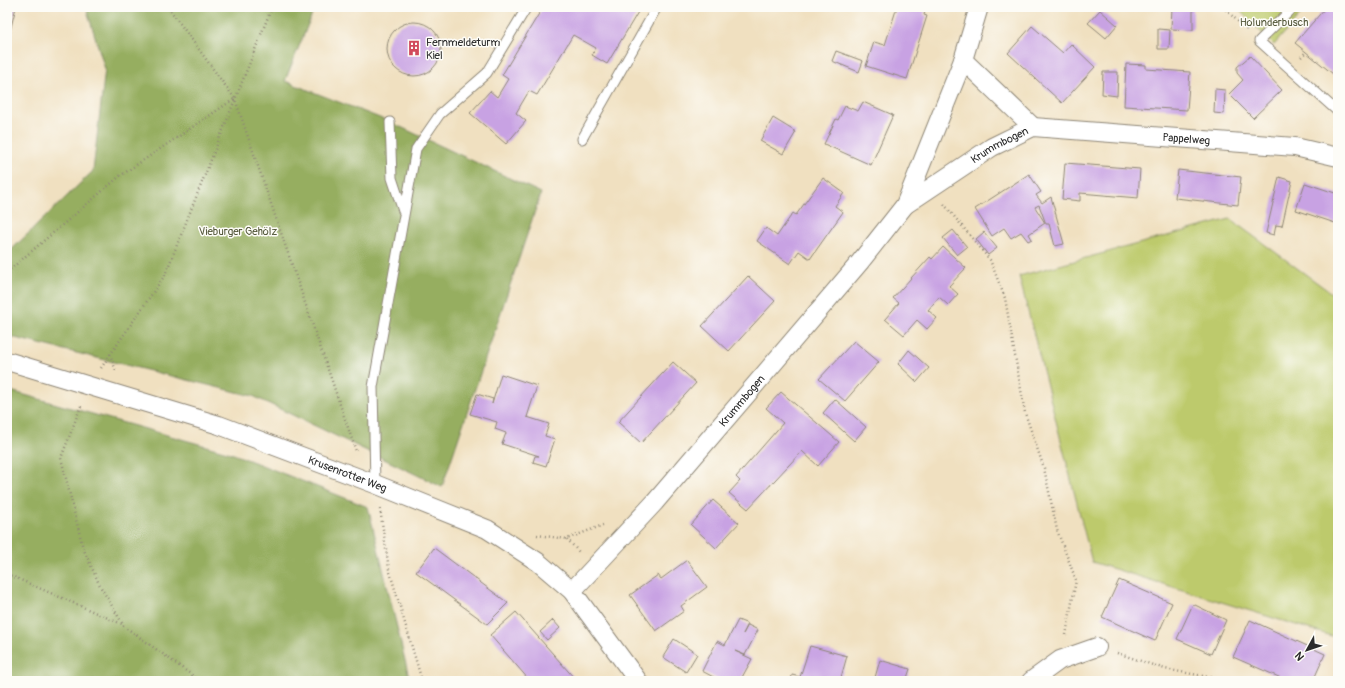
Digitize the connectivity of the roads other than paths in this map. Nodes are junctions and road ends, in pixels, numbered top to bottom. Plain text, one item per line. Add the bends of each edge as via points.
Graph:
1 (527, 7) edge
2 (657, 7) edge
3 (979, 7) edge
4 (1294, 7) edge
5 (963, 60) junction
6 (1338, 112) edge
7 (390, 122) dead end
8 (1033, 127) junction
9 (582, 139) dead end
10 (1338, 157) edge
11 (905, 205) junction
12 (404, 212) junction
13 (7, 361) edge
14 (371, 482) junction
15 (572, 591) junction
16 (1097, 647) road end
17 (639, 679) edge
18 (1031, 681) edge

1 - 12 lane via 487,73 440,114 416,149
2 - 9 lane
3 - 5 street, Krummbogen
4 - 6 lane via 1259,41
5 - 8 street, Krummbogen
5 - 11 street, Krummbogen
7 - 12 lane via 392,178
8 - 10 street, Pappelweg via 1295,147
8 - 11 street, Krummbogen via 992,147
11 - 15 street, Krummbogen via 860,262 652,506
12 - 14 lane via 374,387
13 - 14 street, Krusenrotter Weg via 218,425
14 - 15 street, Krusenrotter Weg via 487,529 538,562
15 - 17 street, Krusenrotter Weg
16 - 18 street via 1060,660

